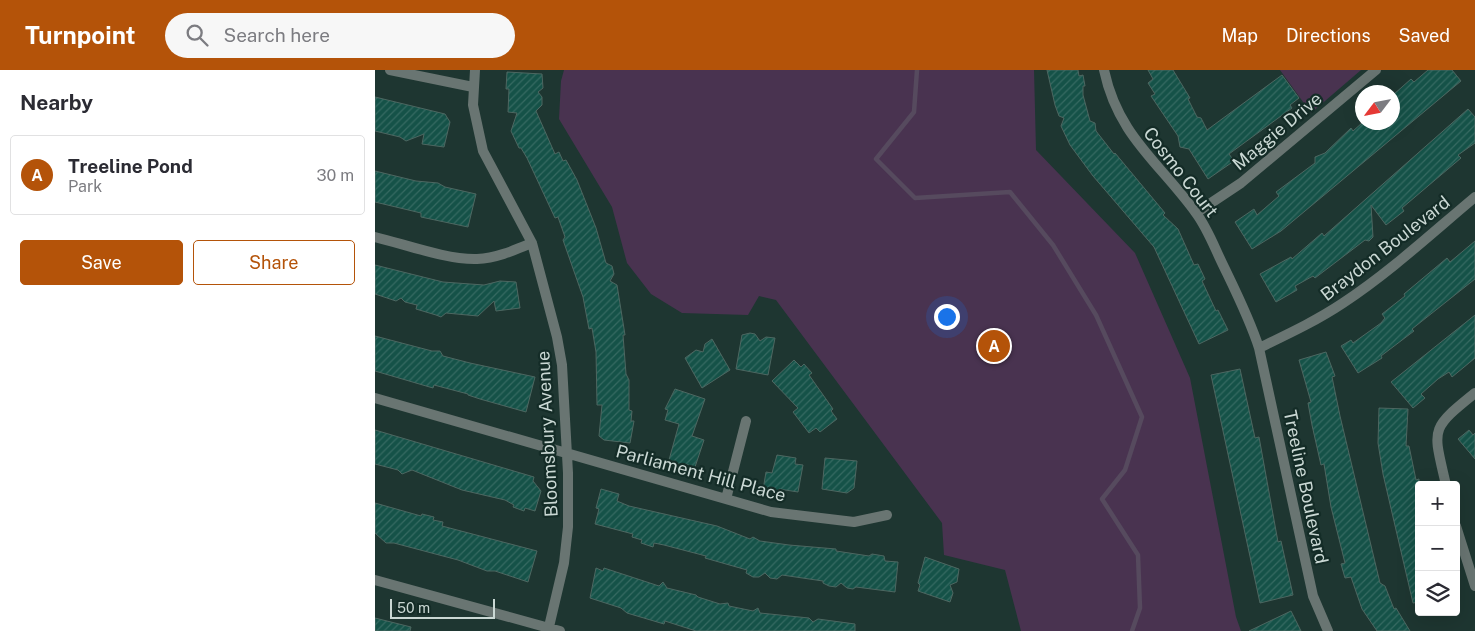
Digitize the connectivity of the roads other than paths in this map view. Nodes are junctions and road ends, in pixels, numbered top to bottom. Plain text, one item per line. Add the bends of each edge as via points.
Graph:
1 (390, 70) edge
2 (475, 70) edge
3 (1104, 70) edge
4 (1376, 70) edge
5 (473, 88) junction
6 (1475, 197) edge
7 (1196, 213) junction
8 (375, 238) edge
9 (532, 242) junction
10 (1259, 348) junction
11 (1475, 392) edge
12 (375, 398) edge
13 (746, 421) dead end
14 (567, 454) junction
15 (1445, 481) edge
16 (726, 499) junction
17 (887, 515) dead end
18 (1460, 539) edge
19 (375, 580) edge
20 (1475, 586) edge
21 (548, 630) edge
22 (560, 631) edge
23 (1328, 631) edge

1 - 5 street
2 - 5 street, Bloomsbury Avenue
3 - 7 street, Cosmo Court via 1113,101 1134,139
4 - 7 street, Maggie Drive via 1247,178
5 - 9 street, Bloomsbury Avenue via 473,105 483,151
6 - 10 street, Braydon Boulevard via 1345,302 1306,326
7 - 10 street, Cosmo Court via 1209,234
8 - 9 street via 477,259
9 - 14 street, Bloomsbury Avenue via 560,351
10 - 23 street, Treeline Boulevard via 1313,596
11 - 15 street via 1445,417 1438,428
12 - 14 street, Parliament Hill Place
13 - 16 street
14 - 16 street, Parliament Hill Place
14 - 21 street, Bloomsbury Avenue via 567,540
16 - 17 street, Parliament Hill Place via 771,512 854,522
18 - 20 street
19 - 21 street
21 - 22 street

